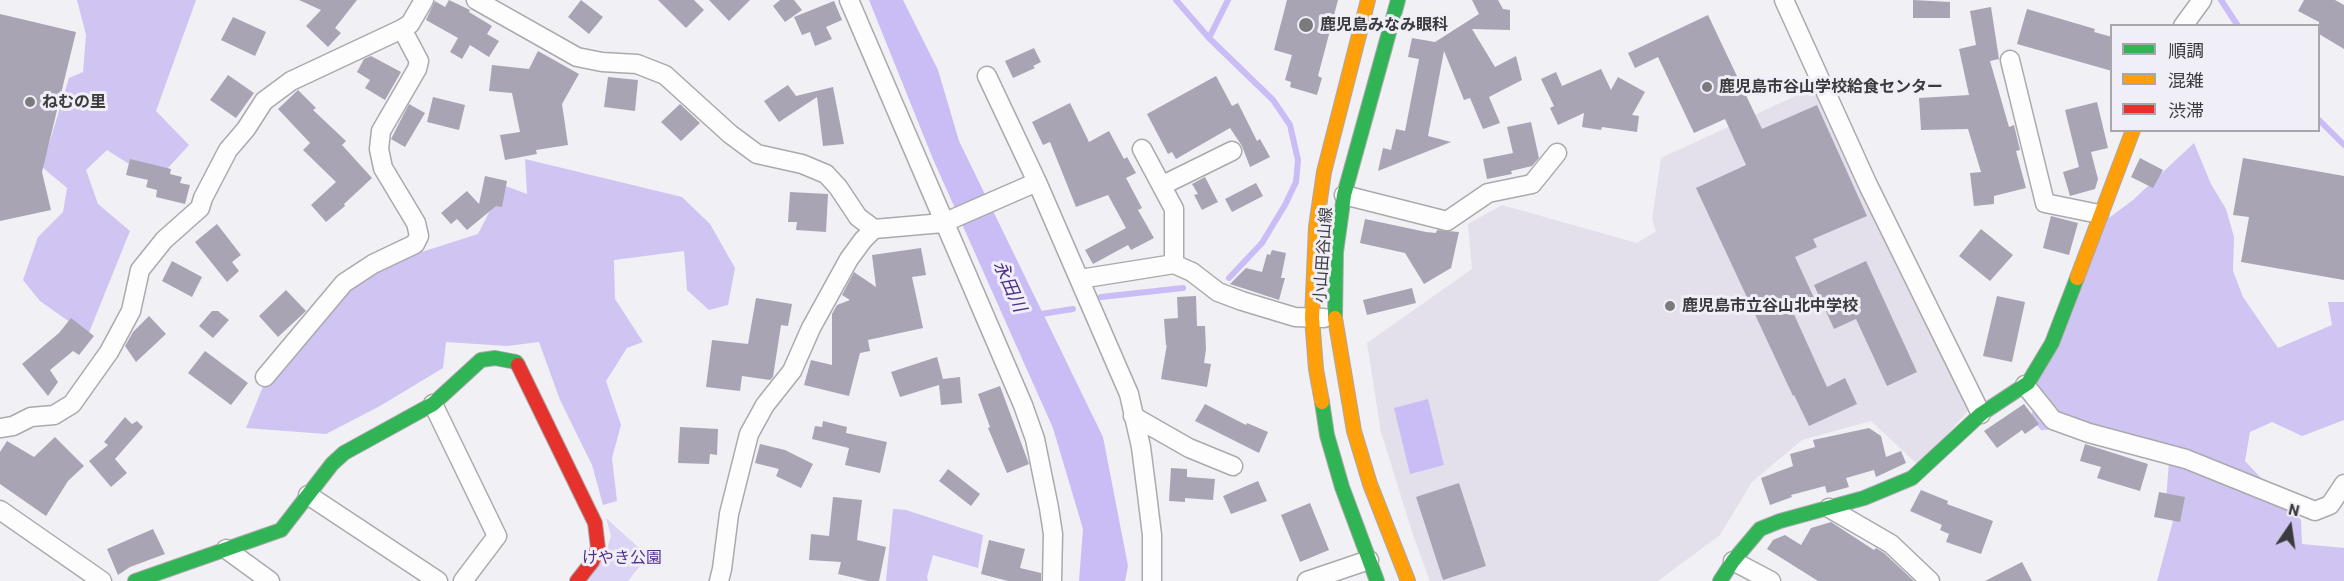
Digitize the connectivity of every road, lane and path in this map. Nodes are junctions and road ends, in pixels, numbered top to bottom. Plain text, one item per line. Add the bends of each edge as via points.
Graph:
1 (424, 0) edge
2 (476, 0) edge
3 (849, 0) edge
4 (1368, 0) edge
5 (1398, 0) edge
6 (1784, 0) edge
7 (2202, 0) edge
8 (2184, 24) edge
9 (402, 29) junction
10 (2010, 60) dead end
11 (987, 76) dead end
12 (2132, 132) edge
13 (1142, 149) dead end
14 (1232, 151) dead end
15 (1557, 153) dead end
16 (1037, 182) junction
17 (1163, 185) junction
18 (1344, 195) junction
19 (2099, 214) junction
20 (943, 223) junction
21 (874, 230) junction
22 (1174, 264) junction
23 (1080, 279) junction
24 (1312, 318) junction
25 (1335, 318) junction
26 (265, 377) dead end
27 (2025, 385) junction
28 (433, 404) junction
29 (1981, 414) junction
30 (1133, 416) junction
31 (0, 428) edge
32 (1233, 466) dead end
33 (2344, 484) edge
34 (308, 495) junction
35 (1829, 508) junction
36 (0, 510) edge
37 (226, 549) junction
38 (1369, 560) junction
39 (1733, 561) junction
40 (102, 581) edge
41 (135, 581) edge
42 (270, 581) edge
43 (438, 581) edge
44 (463, 581) edge
45 (577, 581) edge
46 (719, 581) edge
47 (1052, 581) edge
48 (1152, 581) edge
49 (1307, 581) edge
50 (1377, 581) edge
51 (1408, 581) edge
52 (1722, 581) edge
53 (1771, 581) edge
54 (1930, 581) edge

1 - 9 street via 410,24
2 - 21 street via 577,57 637,64 665,75 730,135 757,154 802,164 825,174 858,217
3 - 20 street
4 - 24 street, 小山田谷山線 via 1324,172 1316,227
5 - 18 street, 小山田谷山線
6 - 29 street via 1868,185
7 - 8 street
9 - 26 street via 418,61 417,69 381,131 379,149 383,168 416,223 419,236 415,244 344,283
9 - 31 street via 291,81 264,101 228,150 200,208 164,240 140,270 131,311 110,352 72,404 54,415 31,417
10 - 19 street via 2045,203
11 - 16 street
12 - 19 street
13 - 17 street
14 - 17 street
15 - 18 street via 1532,184 1488,193 1447,221
16 - 20 street
16 - 23 street
17 - 22 street via 1174,209
18 - 25 street, 小山田谷山線 via 1336,252
19 - 27 street via 2052,343
20 - 21 street
20 - 47 street via 1035,439 1053,534
21 - 46 street via 849,259 792,371 765,405 749,434 729,514
22 - 23 street
22 - 24 street via 1218,292 1295,317
23 - 30 street via 1129,394
24 - 25 street
24 - 38 street, 小山田谷山線 via 1327,435
25 - 51 street, 小山田谷山線 via 1354,431
27 - 29 street
27 - 33 street via 2053,420 2186,459 2315,511 2330,505
28 - 34 street via 344,453
28 - 44 street via 497,536
28 - 45 street via 481,360 516,362 596,524 597,548
29 - 35 street via 1912,478 1888,490
30 - 32 street via 1189,448
30 - 48 street via 1141,447 1152,535
34 - 37 street via 281,530
34 - 43 street
35 - 39 street via 1760,529
35 - 54 street via 1891,544
36 - 40 street
37 - 41 street
37 - 42 street
38 - 49 street
38 - 50 street, 小山田谷山線
39 - 52 street
39 - 53 street

